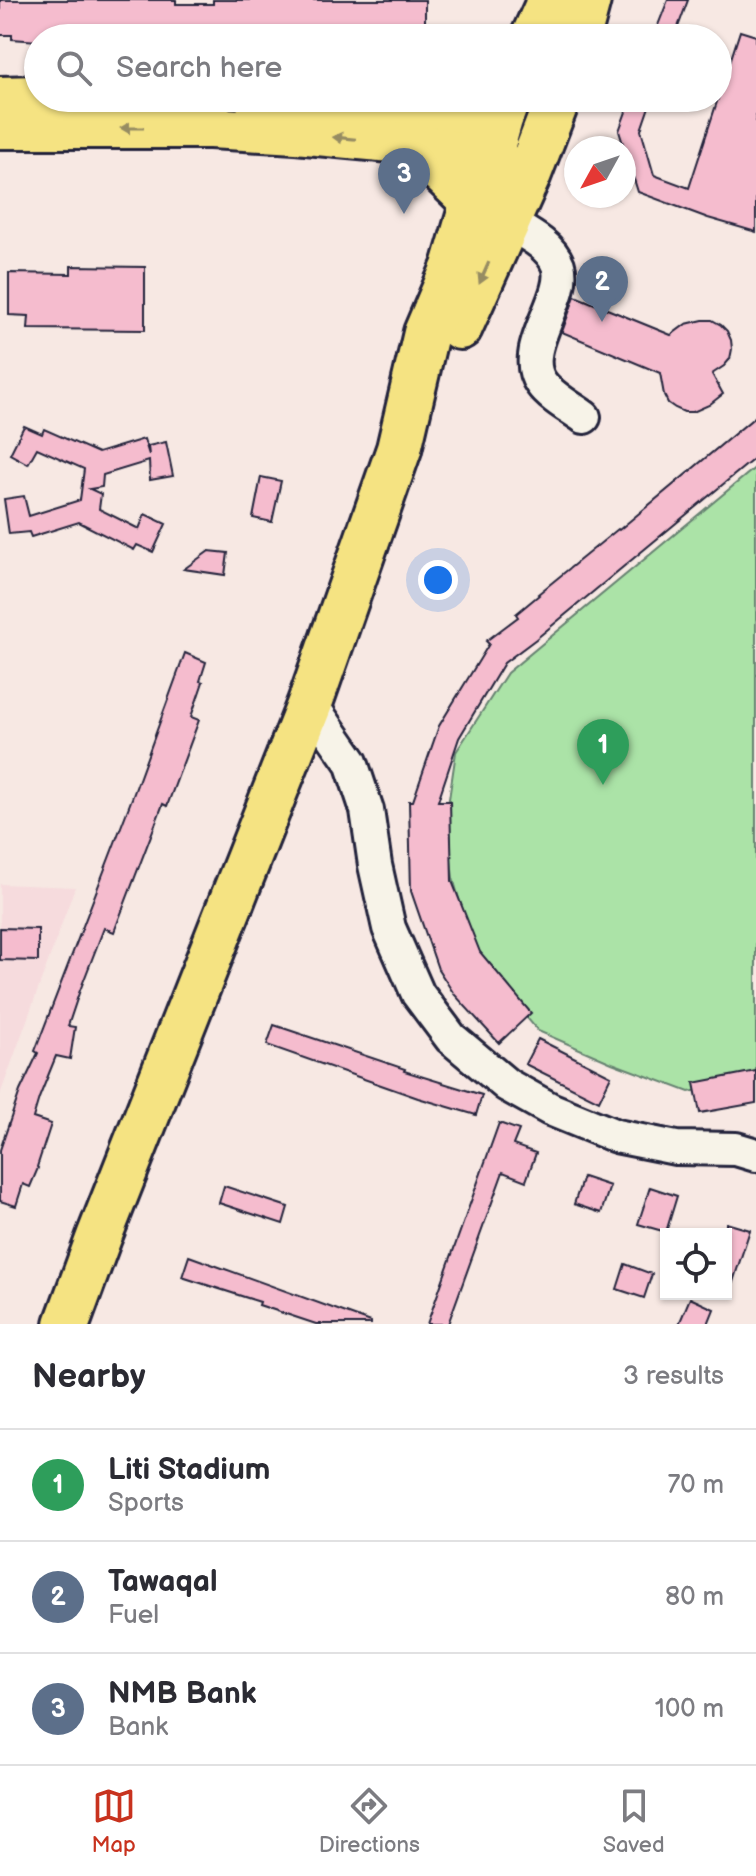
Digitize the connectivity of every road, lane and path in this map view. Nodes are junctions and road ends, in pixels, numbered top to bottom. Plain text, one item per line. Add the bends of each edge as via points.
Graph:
1 (550, 0) edge
2 (588, 0) edge
3 (539, 24) edge
4 (582, 24) edge
5 (24, 96) edge
6 (0, 97) edge
7 (398, 112) edge
8 (553, 112) edge
9 (499, 125) edge
10 (0, 128) edge
11 (413, 144) junction
12 (528, 176) junction
13 (490, 212) junction
14 (584, 417) dead end
15 (310, 703) junction
16 (756, 1155) edge
17 (67, 1324) edge

1 - 3 highway
2 - 4 highway
5 - 6 main road
7 - 9 main road
8 - 12 highway
9 - 11 main road
9 - 12 main road via 512,166
9 - 13 highway
11 -> 10 main road via 210,128
11 - 13 highway
12 - 13 highway
13 - 14 street via 532,236 558,264 560,279 535,353 535,368 540,382
13 - 15 highway via 458,331 399,449
15 - 16 street via 351,762 367,810 389,928 418,994 451,1038 507,1085 616,1136
15 - 17 highway

